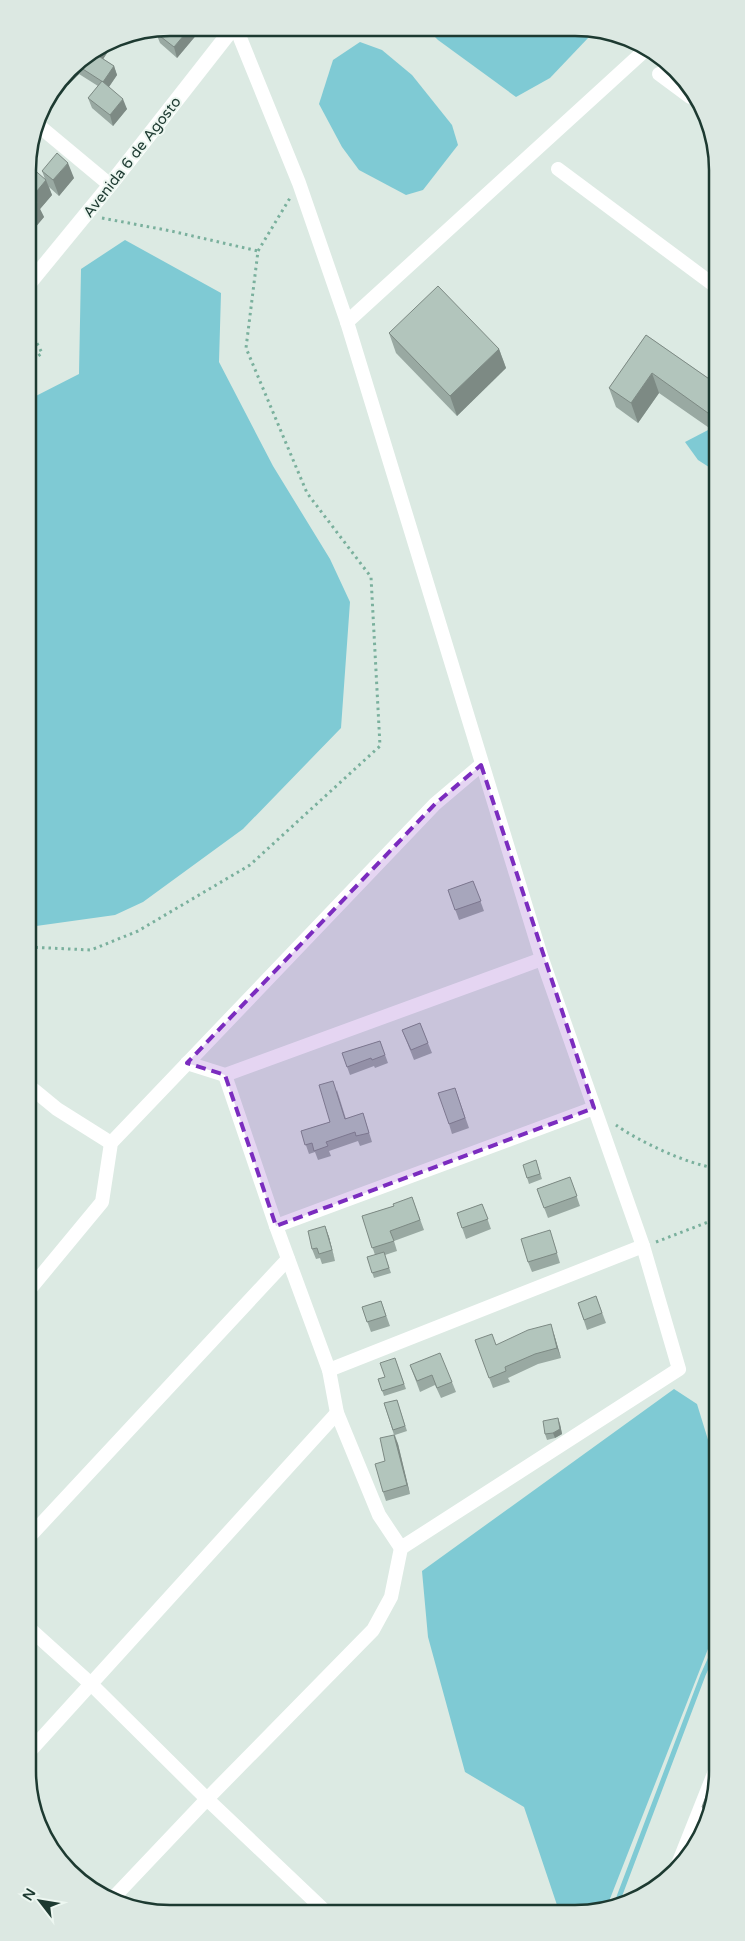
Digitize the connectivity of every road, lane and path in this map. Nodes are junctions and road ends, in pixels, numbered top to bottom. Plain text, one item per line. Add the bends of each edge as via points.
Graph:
1 (228, 37) edge
2 (239, 37) edge
3 (641, 54) edge
4 (659, 74) dead end
5 (683, 92) edge
6 (43, 129) edge
7 (558, 169) dead end
8 (299, 183) junction
9 (110, 185) junction
10 (86, 215) junction
11 (258, 251) junction
12 (37, 274) edge
13 (709, 281) edge
14 (347, 322) junction
15 (37, 343) edge
16 (37, 357) edge
17 (481, 765) junction
18 (37, 947) edge
19 (542, 959) junction
20 (188, 1063) junction
21 (225, 1075) junction
22 (36, 1092) edge
23 (594, 1108) junction
24 (111, 1143) junction
25 (708, 1167) edge
26 (708, 1222) edge
27 (276, 1226) junction
28 (644, 1246) junction
29 (288, 1259) junction
30 (36, 1280) edge
31 (328, 1370) junction
32 (338, 1413) junction
33 (36, 1529) edge
34 (401, 1548) junction
35 (36, 1634) edge
36 (91, 1684) junction
37 (36, 1744) edge
38 (708, 1790) edge
39 (207, 1799) junction
40 (686, 1845) edge
41 (117, 1894) edge
42 (316, 1905) edge

1 - 9 street, Avenida 6 de Agosto
2 - 8 street
3 - 14 street
4 - 5 street
6 - 9 street
7 - 13 street
8 - 11 path
8 - 14 street
9 - 10 street, Avenida 6 de Agosto
10 - 11 path
10 - 12 street, Avenida 6 de Agosto
11 - 18 path via 246,348 306,493 371,577 380,746 250,864 138,931 91,950
14 - 17 street
15 - 16 path via 42,353
17 - 19 street
17 - 20 street via 435,804
19 - 21 street
19 - 23 street
20 - 21 street
20 - 24 street
21 - 27 street
22 - 24 street via 57,1110
23 - 25 path via 626,1132
23 - 27 street
23 - 28 street
24 - 30 street via 102,1202
26 - 28 path
27 - 29 street
28 - 31 street
28 - 34 street via 679,1369
29 - 31 street
29 - 33 street
31 - 32 street
32 - 34 street via 379,1515
32 - 36 street
34 - 39 street via 391,1597 373,1630
35 - 36 street
36 - 37 street
36 - 39 street
38 - 40 street
39 - 41 street
39 - 42 street

